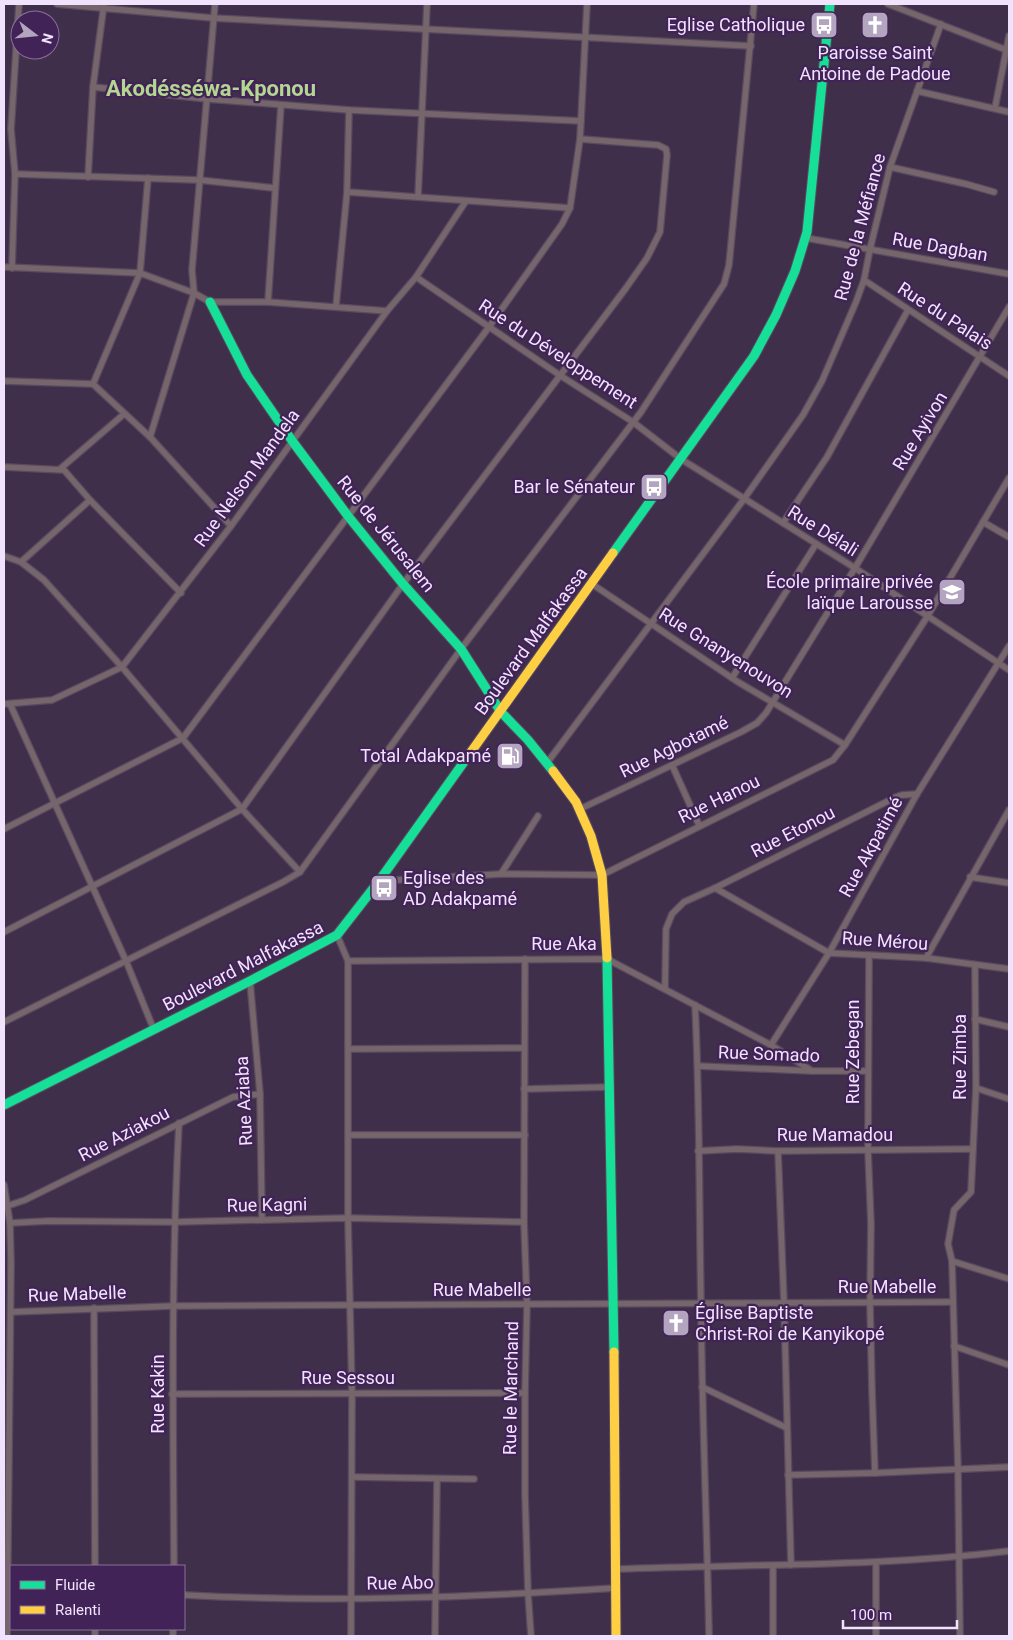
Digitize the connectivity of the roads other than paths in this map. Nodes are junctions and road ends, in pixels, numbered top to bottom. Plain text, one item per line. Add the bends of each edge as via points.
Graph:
1 (19, 4) edge
2 (57, 4) edge
3 (215, 4) edge
4 (427, 4) edge
5 (587, 4) edge
6 (754, 4) edge
7 (830, 4) edge
8 (888, 4) edge
9 (104, 6) edge
10 (213, 18) junction
11 (941, 24) junction
12 (425, 28) junction
13 (1009, 36) edge
14 (585, 37) junction
15 (751, 46) junction
16 (1008, 51) edge
17 (93, 87) junction
18 (917, 91) junction
19 (208, 99) junction
20 (281, 105) junction
21 (995, 108) junction
22 (350, 110) junction
23 (1009, 112) edge
24 (422, 113) junction
25 (581, 121) junction
26 (4, 129) edge
27 (11, 129) junction
28 (580, 139) junction
29 (890, 168) junction
30 (14, 174) junction
31 (88, 177) junction
32 (148, 178) junction
33 (199, 180) junction
34 (274, 188) junction
35 (347, 192) junction
36 (994, 192) dead end
37 (418, 197) junction
38 (466, 201) junction
39 (570, 208) junction
40 (806, 238) junction
41 (870, 249) junction
42 (4, 268) edge
43 (12, 268) junction
44 (140, 273) junction
45 (1009, 274) edge
46 (416, 277) junction
47 (864, 280) junction
48 (194, 293) junction
49 (210, 302) junction
50 (268, 302) junction
51 (336, 306) junction
52 (1009, 307) edge
53 (908, 310) junction
54 (388, 311) junction
55 (489, 327) junction
56 (981, 358) junction
57 (561, 376) junction
58 (1009, 376) edge
59 (4, 381) edge
60 (93, 384) junction
61 (124, 414) junction
62 (633, 422) junction
63 (150, 438) junction
64 (293, 442) junction
65 (680, 459) junction
66 (4, 467) edge
67 (60, 468) junction
68 (1009, 478) edge
69 (744, 499) junction
70 (90, 500) junction
71 (348, 516) junction
72 (984, 522) junction
73 (783, 523) junction
74 (231, 526) junction
75 (1009, 537) edge
76 (816, 544) junction
77 (4, 556) edge
78 (21, 562) junction
79 (855, 568) junction
80 (403, 584) junction
81 (592, 584) junction
82 (181, 593) junction
83 (927, 617) junction
84 (652, 624) junction
85 (1009, 646) edge
86 (461, 649) junction
87 (998, 663) junction
88 (122, 667) junction
89 (1009, 670) edge
90 (732, 678) junction
91 (773, 702) junction
92 (7, 704) edge
93 (501, 712) junction
94 (183, 738) junction
95 (846, 745) junction
96 (547, 763) junction
97 (672, 765) junction
98 (917, 794) junction
99 (54, 804) junction
100 (242, 809) junction
101 (580, 809) junction
102 (1009, 810) edge
103 (538, 816) dead end
104 (699, 825) junction
105 (4, 829) edge
106 (300, 872) junction
107 (500, 874) junction
108 (602, 875) junction
109 (970, 877) junction
110 (379, 881) junction
111 (1009, 883) edge
112 (92, 886) junction
113 (716, 888) junction
114 (4, 932) edge
115 (338, 935) junction
116 (829, 953) junction
117 (869, 955) junction
118 (926, 958) junction
119 (525, 959) junction
120 (607, 959) junction
121 (126, 961) junction
122 (348, 961) junction
123 (975, 965) junction
124 (1009, 969) edge
125 (250, 981) junction
126 (666, 989) junction
127 (695, 1005) junction
128 (975, 1019) junction
129 (4, 1022) edge
130 (1009, 1027) edge
131 (154, 1030) junction
132 (771, 1045) junction
133 (523, 1048) junction
134 (348, 1049) junction
135 (698, 1066) junction
136 (812, 1071) junction
137 (868, 1071) junction
138 (610, 1086) junction
139 (976, 1088) junction
140 (524, 1089) junction
141 (260, 1094) junction
142 (1009, 1099) edge
143 (4, 1105) edge
144 (179, 1123) junction
145 (349, 1135) junction
146 (524, 1135) junction
147 (972, 1149) junction
148 (778, 1150) junction
149 (868, 1150) junction
150 (698, 1151) junction
151 (4, 1185) edge
152 (6, 1206) edge
153 (348, 1218) junction
154 (262, 1220) junction
155 (174, 1222) junction
156 (524, 1222) junction
157 (10, 1223) junction
158 (952, 1260) junction
159 (1009, 1279) edge
160 (953, 1302) junction
161 (613, 1303) junction
162 (784, 1303) junction
163 (870, 1303) junction
164 (701, 1304) junction
165 (527, 1305) junction
166 (172, 1306) junction
167 (349, 1306) junction
168 (94, 1308) junction
169 (12, 1312) junction
170 (954, 1346) junction
171 (1009, 1365) edge
172 (702, 1387) junction
173 (525, 1393) junction
174 (172, 1394) junction
175 (352, 1394) junction
176 (6, 1396) edge
177 (787, 1428) junction
178 (1009, 1467) edge
179 (958, 1469) junction
180 (875, 1473) junction
181 (788, 1475) junction
182 (352, 1477) junction
183 (437, 1479) junction
184 (474, 1479) dead end
185 (6, 1494) edge
186 (1009, 1551) edge
187 (960, 1557) junction
188 (876, 1563) junction
189 (96, 1565) edge
190 (174, 1565) edge
191 (791, 1565) junction
192 (708, 1566) junction
193 (773, 1566) junction
194 (617, 1569) junction
195 (8, 1588) edge
196 (616, 1588) junction
197 (528, 1593) junction
198 (185, 1595) edge
199 (435, 1598) junction
200 (351, 1599) junction
201 (7, 1636) edge
202 (351, 1636) edge
203 (435, 1636) edge
204 (531, 1636) edge
205 (616, 1636) edge
206 (709, 1636) edge
207 (773, 1636) edge
208 (876, 1636) edge
209 (960, 1636) edge

1 - 27 street
2 - 9 street
3 - 10 street
4 - 12 street
5 - 14 street
6 - 15 street
7 - 40 street, Boulevard Malfakassa
8 - 11 street
9 - 10 street
9 - 17 street
10 - 12 street
10 - 19 street
11 - 16 street
11 - 18 street, Rue de la Méfiance
12 - 14 street
12 - 24 street
13 - 16 street
14 - 15 street
14 - 25 street
15 - 62 street via 730,265 724,284
16 - 21 street
17 - 19 street
17 - 31 street
18 - 21 street
18 - 29 street, Rue de la Méfiance
19 - 20 street
19 - 33 street
20 - 22 street
20 - 34 street
21 - 23 street
22 - 24 street
22 - 35 street
24 - 25 street
24 - 37 street
25 - 28 street
26 - 27 street
27 - 30 street
28 - 39 street
28 - 57 street via 658,145 666,149 667,155 660,232 647,258
29 - 36 street
29 - 41 street, Rue de la Méfiance
30 - 31 street
30 - 43 street
31 - 32 street
32 - 33 street
32 - 44 street
33 - 34 street
33 - 48 street via 192,270
34 - 50 street
35 - 37 street
35 - 51 street
37 - 38 street
38 - 39 street
38 - 46 street, Rue Nelson Mandela
39 - 55 street
40 - 41 street, Rue Dagban
40 - 65 street, Boulevard Malfakassa via 776,315 754,356
41 - 45 street, Rue Dagban
41 - 47 street, Rue de la Méfiance
42 - 43 street
43 - 44 street
44 - 48 street
44 - 60 street
46 - 54 street, Rue Nelson Mandela
46 - 55 street, Rue du Développement
47 - 53 street, Rue du Palais
47 - 69 street, Rue de la Méfiance via 808,407
48 - 49 street
48 - 63 street
49 - 50 street
49 - 64 street, Rue de Jérusalem via 247,375
50 - 51 street
51 - 54 street
52 - 56 street, Rue Ayivon
53 - 56 street, Rue du Palais
53 - 73 street via 827,457
54 - 64 street, Rue Nelson Mandela
55 - 57 street, Rue du Développement
55 - 71 street
56 - 58 street, Rue du Palais
56 - 79 street, Rue Ayivon
57 - 62 street, Rue du Développement
57 - 80 street
59 - 60 street
60 - 61 street
61 - 63 street
61 - 67 street
62 - 65 street, Rue du Développement
62 - 86 street
63 - 74 street
64 - 71 street, Rue de Jérusalem
64 - 74 street, Rue Nelson Mandela
65 - 69 street, Rue Délali
65 - 81 street, Boulevard Malfakassa
66 - 67 street
67 - 70 street
68 - 72 street
69 - 73 street, Rue Délali
69 - 84 street, Rue de la Méfiance
70 - 78 street
70 - 82 street
71 - 80 street, Rue de Jérusalem
71 - 94 street
72 - 75 street
72 - 83 street
73 - 76 street, Rue Délali
74 - 82 street, Rue Nelson Mandela
76 - 79 street, Rue Délali
76 - 90 street
77 - 78 street
78 - 88 street via 44,580
79 - 83 street, Rue Délali
79 - 91 street, Rue Ayivon
80 - 86 street, Rue de Jérusalem
80 - 100 street
81 - 84 street, Rue Gnanyenouvon
81 - 93 street, Boulevard Malfakassa
82 - 88 street, Rue Nelson Mandela
83 - 87 street, Rue Délali
83 - 95 street, Rue Hanou
84 - 90 street, Rue Gnanyenouvon
84 - 96 street, Rue de la Méfiance
85 - 87 street, Rue Akpatimé
86 - 93 street, Rue de Jérusalem
86 - 106 street
87 - 89 street, Rue Délali
87 - 98 street, Rue Akpatimé
88 - 92 street, Rue Nelson Mandela via 52,700
88 - 94 street
90 - 91 street, Rue Gnanyenouvon
91 - 95 street, Rue Gnanyenouvon
91 - 97 street, Rue Agbotamé via 757,723
92 - 99 street
93 - 96 street, Rue de Jérusalem
93 - 110 street, Boulevard Malfakassa
94 - 99 street
94 - 100 street
95 - 104 street, Rue Hanou via 832,760
96 - 101 street, Rue de Jérusalem
97 - 101 street, Rue Agbotamé
97 - 104 street
98 - 113 street, Rue Etonou via 896,798
98 - 116 street, Rue Akpatimé
99 - 105 street
99 - 112 street
100 - 106 street
100 - 112 street
101 - 108 street, Rue de Jérusalem
102 - 109 street
103 - 107 street
104 - 108 street, Rue Hanou
106 - 121 street
107 - 108 street
107 - 110 street
108 - 120 street, Rue de Jérusalem
109 - 111 street
109 - 118 street
110 - 115 street, Boulevard Malfakassa
112 - 114 street
112 - 121 street
113 - 116 street, Rue Mérou
113 - 126 street, Rue Etonou via 684,902 672,914 666,929
115 - 122 street
115 - 125 street, Boulevard Malfakassa
116 - 117 street, Rue Mérou
116 - 132 street, Rue Akpatimé
117 - 118 street, Rue Mérou
117 - 137 street, Rue Zebegan
118 - 123 street, Rue Mérou
119 - 120 street, Rue Aka
119 - 122 street, Rue Aka
119 - 133 street, Rue le Marchand
120 - 126 street, Rue Aka
120 - 138 street, Rue de Jérusalem
121 - 129 street
121 - 131 street
122 - 134 street
123 - 124 street, Rue Mérou
123 - 128 street, Rue Zimba
125 - 131 street, Boulevard Malfakassa
125 - 141 street, Rue Aziaba
126 - 127 street, Rue Aka
127 - 132 street, Rue Aka
127 - 135 street
128 - 130 street
128 - 139 street, Rue Zimba
131 - 143 street, Boulevard Malfakassa
132 - 136 street, Rue Aka
133 - 134 street
133 - 140 street, Rue le Marchand
134 - 145 street
135 - 136 street, Rue Somado
135 - 150 street
136 - 137 street, Rue Somado
137 - 149 street, Rue Zebegan
138 - 140 street
138 - 161 street, Rue de Jérusalem
139 - 142 street
139 - 147 street, Rue Zimba
140 - 146 street, Rue le Marchand
141 - 144 street, Rue Aziakou via 233,1097
141 - 154 street, Rue Aziaba
144 - 152 street, Rue Aziakou via 25,1200
144 - 155 street, Rue Kakin
145 - 146 street
145 - 153 street
146 - 156 street, Rue le Marchand
147 - 149 street, Rue Mamadou
147 - 158 street, Rue Zimba via 971,1192 954,1210 948,1244
148 - 149 street, Rue Mamadou
148 - 150 street, Rue Mamadou
148 - 162 street
149 - 163 street, Rue Zebegan
150 - 164 street
151 - 152 street
152 - 157 street
153 - 154 street, Rue Kagni
153 - 156 street, Rue Kagni
153 - 167 street
154 - 155 street, Rue Kagni
155 - 157 street, Rue Kagni
155 - 166 street, Rue Kakin
156 - 165 street, Rue le Marchand
157 - 169 street
158 - 159 street
158 - 160 street, Rue Zimba
160 - 163 street, Rue Mabelle
160 - 170 street, Rue Zimba
161 - 164 street, Rue Mabelle
161 - 165 street, Rue Mabelle
161 - 194 street, Rue de Jérusalem
162 - 163 street, Rue Mabelle
162 - 164 street, Rue Mabelle
162 - 177 street
163 - 180 street, Rue Zebegan
164 - 172 street
165 - 167 street, Rue Mabelle
165 - 173 street, Rue le Marchand
166 - 167 street, Rue Mabelle
166 - 168 street, Rue Mabelle
166 - 174 street, Rue Kakin
167 - 175 street
168 - 169 street, Rue Mabelle
168 - 189 street
169 - 176 street
170 - 171 street
170 - 179 street, Rue Zimba
172 - 177 street
172 - 192 street
173 - 175 street, Rue Sessou
173 - 197 street, Rue le Marchand
174 - 175 street, Rue Sessou
174 - 190 street, Rue Kakin
175 - 182 street
176 - 185 street
177 - 181 street
178 - 179 street
179 - 180 street
179 - 187 street, Rue Zimba
180 - 181 street
181 - 191 street
182 - 183 street
182 - 200 street
183 - 184 street
183 - 199 street
185 - 195 street
186 - 187 street
187 - 188 street
187 - 209 street, Rue Zimba
188 - 191 street
188 - 208 street
191 - 193 street
192 - 193 street
192 - 194 street
192 - 206 street
193 - 207 street
194 - 196 street, Rue de Jérusalem
195 - 201 street
196 - 197 street, Rue Abo
196 - 205 street, Rue de Jérusalem
197 - 199 street, Rue Abo
197 - 204 street, Rue le Marchand
198 - 200 street, Rue Abo
199 - 200 street, Rue Abo
199 - 203 street
200 - 202 street

